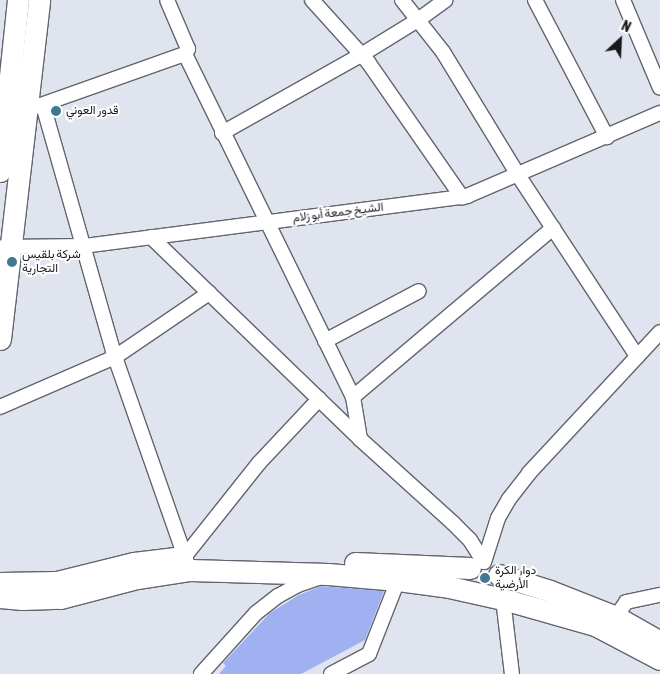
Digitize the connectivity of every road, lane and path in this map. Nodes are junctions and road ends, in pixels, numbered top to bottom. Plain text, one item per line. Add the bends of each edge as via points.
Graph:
1 (18, 0) edge
2 (39, 0) edge
3 (167, 0) edge
4 (312, 0) edge
5 (402, 0) edge
6 (446, 0) edge
7 (535, 0) edge
8 (623, 0) edge
9 (418, 20) junction
10 (185, 54) junction
11 (361, 55) junction
12 (660, 88) edge
13 (35, 107) junction
14 (660, 113) edge
15 (222, 132) junction
16 (607, 137) junction
17 (0, 171) edge
18 (518, 174) junction
19 (462, 197) junction
20 (266, 222) junction
21 (553, 228) junction
22 (151, 237) junction
23 (84, 246) junction
24 (5, 247) edge
25 (419, 291) dead end
26 (209, 293) junction
27 (660, 332) edge
28 (0, 339) edge
29 (325, 341) junction
30 (636, 356) junction
31 (115, 357) junction
32 (353, 397) junction
33 (318, 400) junction
34 (0, 407) edge
35 (360, 439) junction
36 (188, 563) junction
37 (484, 568) junction
38 (328, 574) junction
39 (398, 580) junction
40 (0, 582) edge
41 (479, 594) junction
42 (660, 595) edge
43 (0, 597) edge
44 (503, 599) junction
45 (616, 617) junction
46 (660, 642) edge
47 (660, 659) edge
48 (201, 674) edge
49 (331, 674) edge
50 (512, 674) edge

1 - 17 main road
2 - 13 main road via 34,58
3 - 10 street via 188,49
4 - 11 street
5 - 9 street
6 - 9 street
7 - 16 street
8 - 12 street
9 - 11 street
9 - 18 street via 443,52
10 - 13 street
10 - 15 street
11 - 15 street
11 - 19 street
13 - 23 street
13 - 24 main road
14 - 16 street, الشيخ جمعة أبو زلام
15 - 20 street
16 - 18 street, الشيخ جمعة أبو زلام
18 - 19 street, الشيخ جمعة أبو زلام
18 - 21 street
19 - 20 street, الشيخ جمعة أبو زلام
20 - 22 street, الشيخ جمعة أبو زلام
20 - 29 street
21 - 30 street
21 - 32 street
22 - 23 street, الشيخ جمعة أبو زلام
22 - 26 street
23 - 24 street, الشيخ جمعة أبو زلام
23 - 31 street
24 - 28 main road
25 - 29 street
26 - 31 street
26 - 33 street
27 - 30 street
29 - 32 street
30 - 37 street via 509,499 498,518
31 - 34 street
31 - 36 street
32 - 35 street
33 - 35 street
33 - 36 street via 259,463
35 - 37 street via 470,540
36 - 37 main road
36 - 38 main road
36 - 40 main road via 148,560 57,582
36 - 43 main road via 60,598
37 - 41 main road via 499,580 494,590
37 - 45 main road
38 - 39 main road
38 - 48 street via 298,585 256,613
39 - 41 main road
39 - 49 street via 369,654
41 - 44 main road
42 - 45 street via 630,600
44 - 47 main road via 594,625
44 - 50 street
45 - 46 main road

